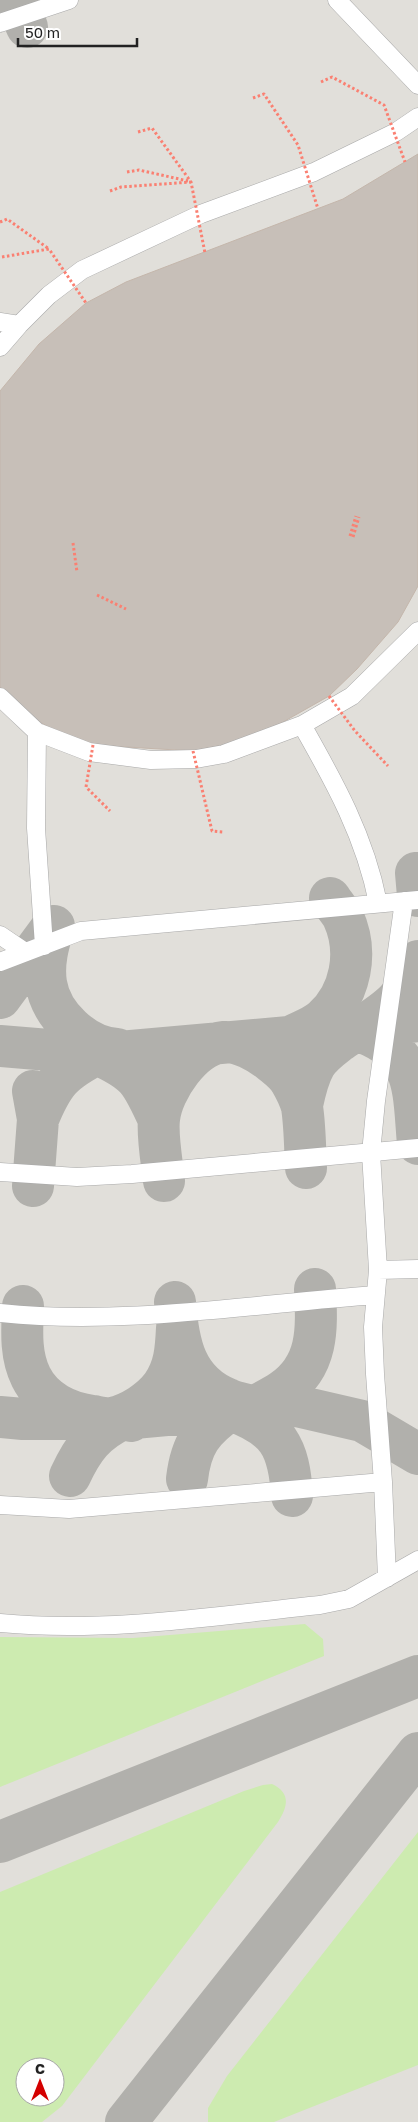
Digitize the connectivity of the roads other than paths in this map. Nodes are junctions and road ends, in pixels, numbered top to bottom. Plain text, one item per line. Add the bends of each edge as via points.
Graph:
1 (69, 0) edge
2 (337, 0) edge
3 (0, 23) edge
4 (418, 85) edge
5 (418, 117) edge
6 (0, 322) edge
7 (19, 325) junction
8 (0, 348) edge
9 (418, 631) edge
10 (0, 697) edge
11 (302, 725) junction
12 (37, 732) junction
13 (411, 901) edge
14 (378, 904) junction
15 (0, 935) edge
16 (44, 946) junction
17 (25, 952) junction
18 (0, 962) edge
19 (418, 1148) edge
20 (371, 1153) junction
21 (0, 1172) edge
22 (418, 1269) edge
23 (378, 1270) junction
24 (376, 1294) junction
25 (0, 1313) edge
26 (383, 1482) junction
27 (0, 1505) edge
28 (418, 1560) edge
29 (387, 1578) junction
30 (0, 1623) edge

1 - 3 lane
2 - 4 lane
5 - 7 lane via 396,132 314,172 201,214 82,270
6 - 7 lane
7 - 8 lane
9 - 11 lane via 352,696
10 - 12 lane
11 - 12 lane via 224,754 196,760 151,760 89,752
11 - 14 lane via 359,834 372,872
12 - 16 lane via 36,828
13 - 14 lane
13 - 20 lane via 376,1101
14 - 16 lane via 81,931
15 - 17 lane
16 - 17 lane
17 - 18 lane
19 - 20 lane
20 - 21 lane via 95,1176
20 - 23 lane
22 - 23 lane
23 - 24 lane
24 - 25 lane via 121,1316 74,1318
24 - 26 lane via 373,1327
26 - 27 lane via 69,1509
26 - 29 lane
28 - 29 lane
29 - 30 lane via 349,1599 320,1605 134,1623 79,1626

